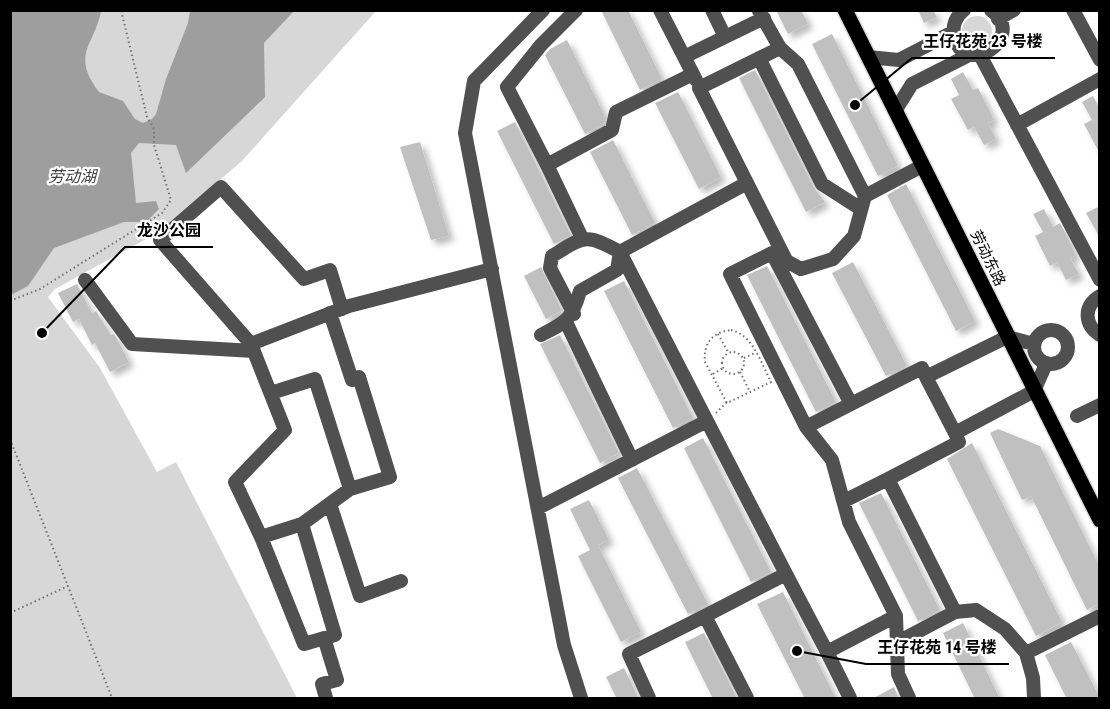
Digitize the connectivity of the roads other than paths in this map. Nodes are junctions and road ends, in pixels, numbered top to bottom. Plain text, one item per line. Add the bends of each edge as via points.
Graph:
1 (543, 10) edge
2 (576, 10) edge
3 (660, 10) edge
4 (712, 10) edge
5 (845, 10) edge
6 (1014, 10) edge
7 (1073, 10) edge
8 (960, 12) edge
9 (762, 14) edge
10 (995, 15) edge
11 (953, 32) junction
12 (725, 37) junction
13 (780, 48) junction
14 (975, 54) junction
15 (684, 57) junction
16 (868, 57) junction
17 (759, 58) junction
18 (1100, 60) edge
19 (693, 74) junction
20 (1100, 79) edge
21 (699, 88) junction
22 (895, 111) junction
23 (1017, 124) junction
24 (547, 165) junction
25 (922, 166) junction
26 (747, 183) junction
27 (863, 203) junction
28 (582, 238) junction
29 (620, 252) junction
30 (772, 253) junction
31 (786, 260) junction
32 (492, 269) junction
33 (86, 280) dead end
34 (1100, 280) edge
35 (1100, 296) edge
36 (336, 311) junction
37 (570, 318) junction
38 (1095, 330) edge
39 (541, 335) dead end
40 (1008, 337) junction
41 (1066, 338) junction
42 (1034, 344) junction
43 (252, 347) junction
44 (1047, 364) junction
45 (926, 377) junction
46 (1034, 391) junction
47 (271, 393) junction
48 (851, 404) junction
49 (1100, 405) edge
50 (1077, 416) dead end
51 (707, 421) junction
52 (806, 427) junction
53 (955, 433) junction
54 (632, 460) junction
55 (888, 479) junction
56 (350, 489) junction
57 (844, 501) junction
58 (330, 504) junction
59 (538, 508) junction
60 (1100, 520) edge
61 (302, 524) junction
62 (261, 537) junction
63 (786, 574) junction
64 (401, 581) dead end
65 (955, 612) junction
66 (705, 616) junction
67 (896, 616) junction
68 (1100, 616) edge
69 (324, 638) junction
70 (896, 643) junction
71 (827, 652) junction
72 (1026, 653) junction
73 (326, 699) edge
74 (581, 699) edge
75 (649, 699) edge
76 (747, 699) edge
77 (850, 699) edge
78 (909, 699) edge
79 (1035, 699) edge

1 - 32 street via 474,81 465,133
2 - 24 street via 507,87
3 - 15 street
4 - 12 street
5 - 16 main road, 劳动东路
6 - 10 street
7 - 18 street
8 - 11 street
9 - 12 street
9 - 13 street
10 - 14 street via 1002,28 998,44 992,50
11 - 14 street via 961,49
11 - 16 street via 899,60
12 - 15 street
13 - 17 street
13 - 27 street via 798,64
14 - 22 street via 912,84
14 - 23 street
15 - 19 street
16 - 22 main road, 劳动东路
17 - 21 street
17 - 27 street via 822,184
19 - 21 street
19 - 24 street via 616,112 612,130
20 - 23 street
21 - 26 street
22 - 25 main road, 劳动东路
23 - 34 street
24 - 28 street
25 - 27 street
25 - 40 main road, 劳动东路
26 - 29 street
26 - 31 street
27 - 31 street via 854,236 833,259 801,269
28 - 29 street via 594,239
28 - 37 street via 552,256 550,268
29 - 37 street via 617,270 580,291
29 - 51 street
30 - 31 street
30 - 48 street
30 - 52 street via 730,274
32 - 36 street
32 - 59 street
33 - 43 street via 132,344
35 - 38 street via 1088,309
36 - 43 street
36 - 43 street via 330,270 304,279 221,188 160,240
36 - 56 street via 352,380 359,378 390,477
37 - 39 street
37 - 54 street
38 - 41 street
40 - 42 street
40 - 45 street
40 - 46 main road, 劳动东路
41 - 42 street via 1051,330 1040,333
41 - 44 street via 1069,349 1064,359
42 - 44 street via 1036,356
43 - 47 street
44 - 46 street
45 - 48 street via 922,368
45 - 53 street
46 - 53 street
46 - 60 main road, 劳动东路
47 - 56 street via 315,379
47 - 62 street via 285,430 235,482
48 - 52 street
49 - 50 street
51 - 54 street
51 - 63 street
52 - 57 street via 832,460
53 - 55 street via 959,442
54 - 59 street
55 - 57 street
55 - 65 street
56 - 58 street
57 - 67 street via 849,522
58 - 61 street
58 - 64 street via 360,596
59 - 74 street via 564,645
61 - 62 street
61 - 69 street via 335,635
62 - 69 street via 304,645
63 - 66 street
63 - 71 street
65 - 70 street
65 - 72 street via 976,610 1005,629
66 - 75 street via 629,654
66 - 76 street
67 - 70 street
67 - 71 street
68 - 72 street
69 - 73 street via 337,680 322,684
70 - 78 street via 898,674
71 - 77 street
72 - 79 street

